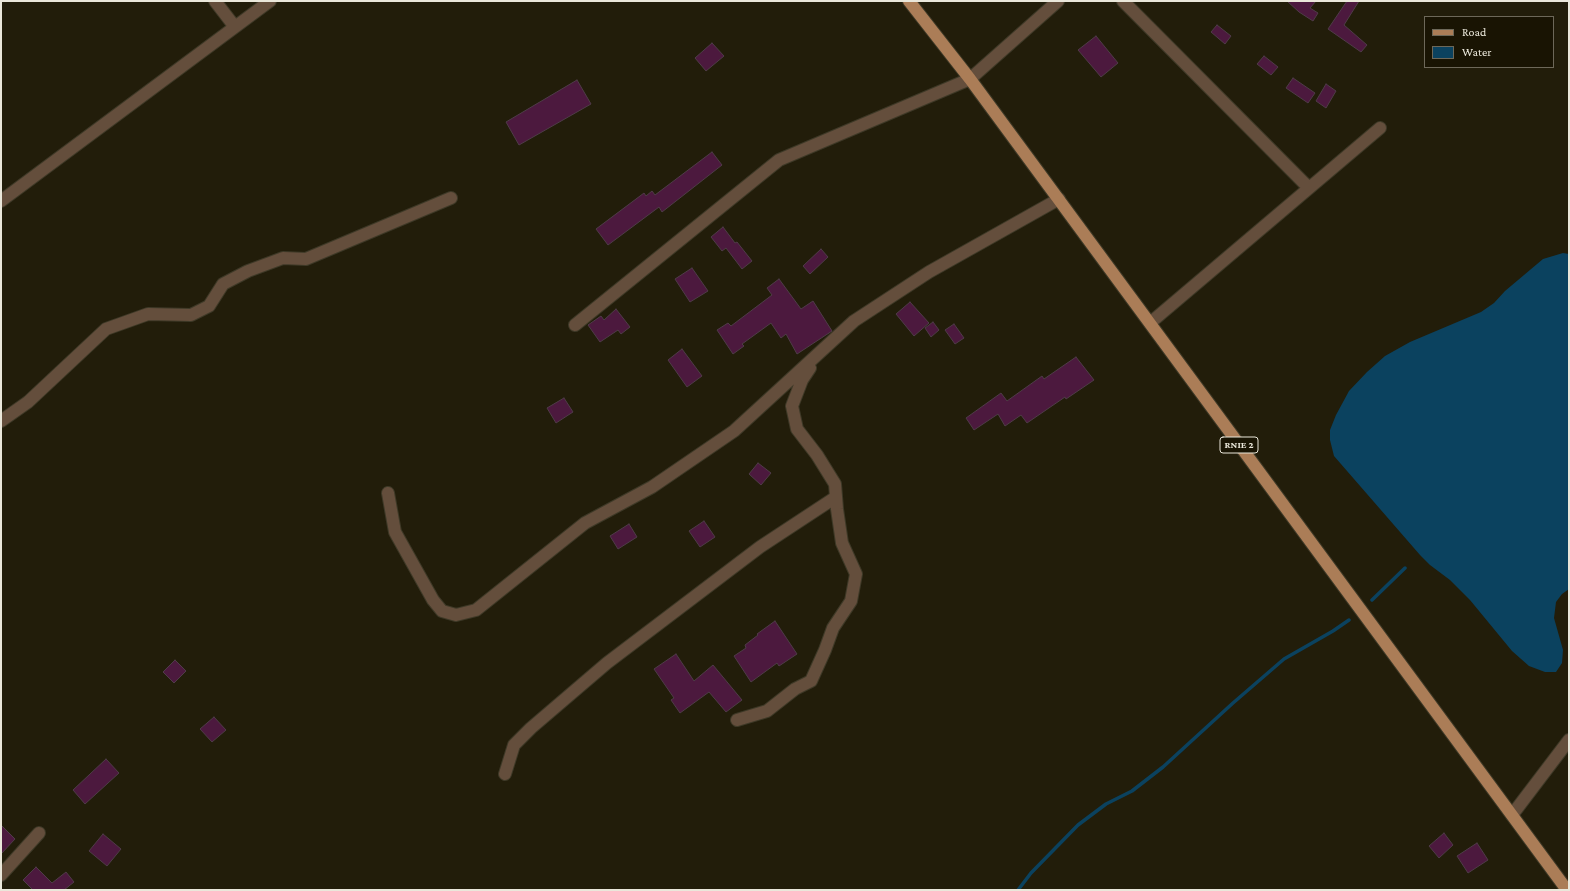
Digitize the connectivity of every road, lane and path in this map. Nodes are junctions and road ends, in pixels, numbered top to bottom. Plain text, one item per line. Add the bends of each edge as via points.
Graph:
1 (215, 1) edge
2 (270, 1) edge
3 (909, 1) edge
4 (1058, 1) edge
5 (1124, 1) edge
6 (235, 27) junction
7 (970, 79) junction
8 (1380, 128) dead end
9 (1309, 188) junction
10 (451, 198) dead end
11 (1059, 199) junction
12 (1, 201) edge
13 (1150, 323) junction
14 (575, 325) dead end
15 (818, 355) junction
16 (1, 421) edge
17 (388, 493) dead end
18 (836, 497) junction
19 (737, 720) dead end
20 (1569, 740) edge
21 (505, 774) dead end
22 (1512, 816) junction
23 (39, 833) dead end
24 (1, 875) edge
25 (1567, 890) edge

1 - 6 street
2 - 6 street
3 - 7 main road, RNIE 2
4 - 7 street
5 - 9 street
6 - 12 street
7 - 11 main road, RNIE 2
7 - 14 street via 779,160
8 - 9 street
9 - 13 street
10 - 16 street via 306,259 283,258 248,271 223,284 209,306 191,315 148,314 106,329 28,402
11 - 13 main road, RNIE 2
11 - 15 street via 929,272 854,321
13 - 22 main road, RNIE 2
15 - 17 street via 734,431 652,487 585,523 476,610 456,615 442,612 395,532
15 - 18 street via 802,380 792,406 797,429 835,484
18 - 19 street via 842,543 856,574 851,601 833,628 810,681 795,689 767,711
18 - 21 street via 760,547 607,663 531,728 514,746
20 - 22 street
22 - 25 main road, RNIE 2
23 - 24 street

